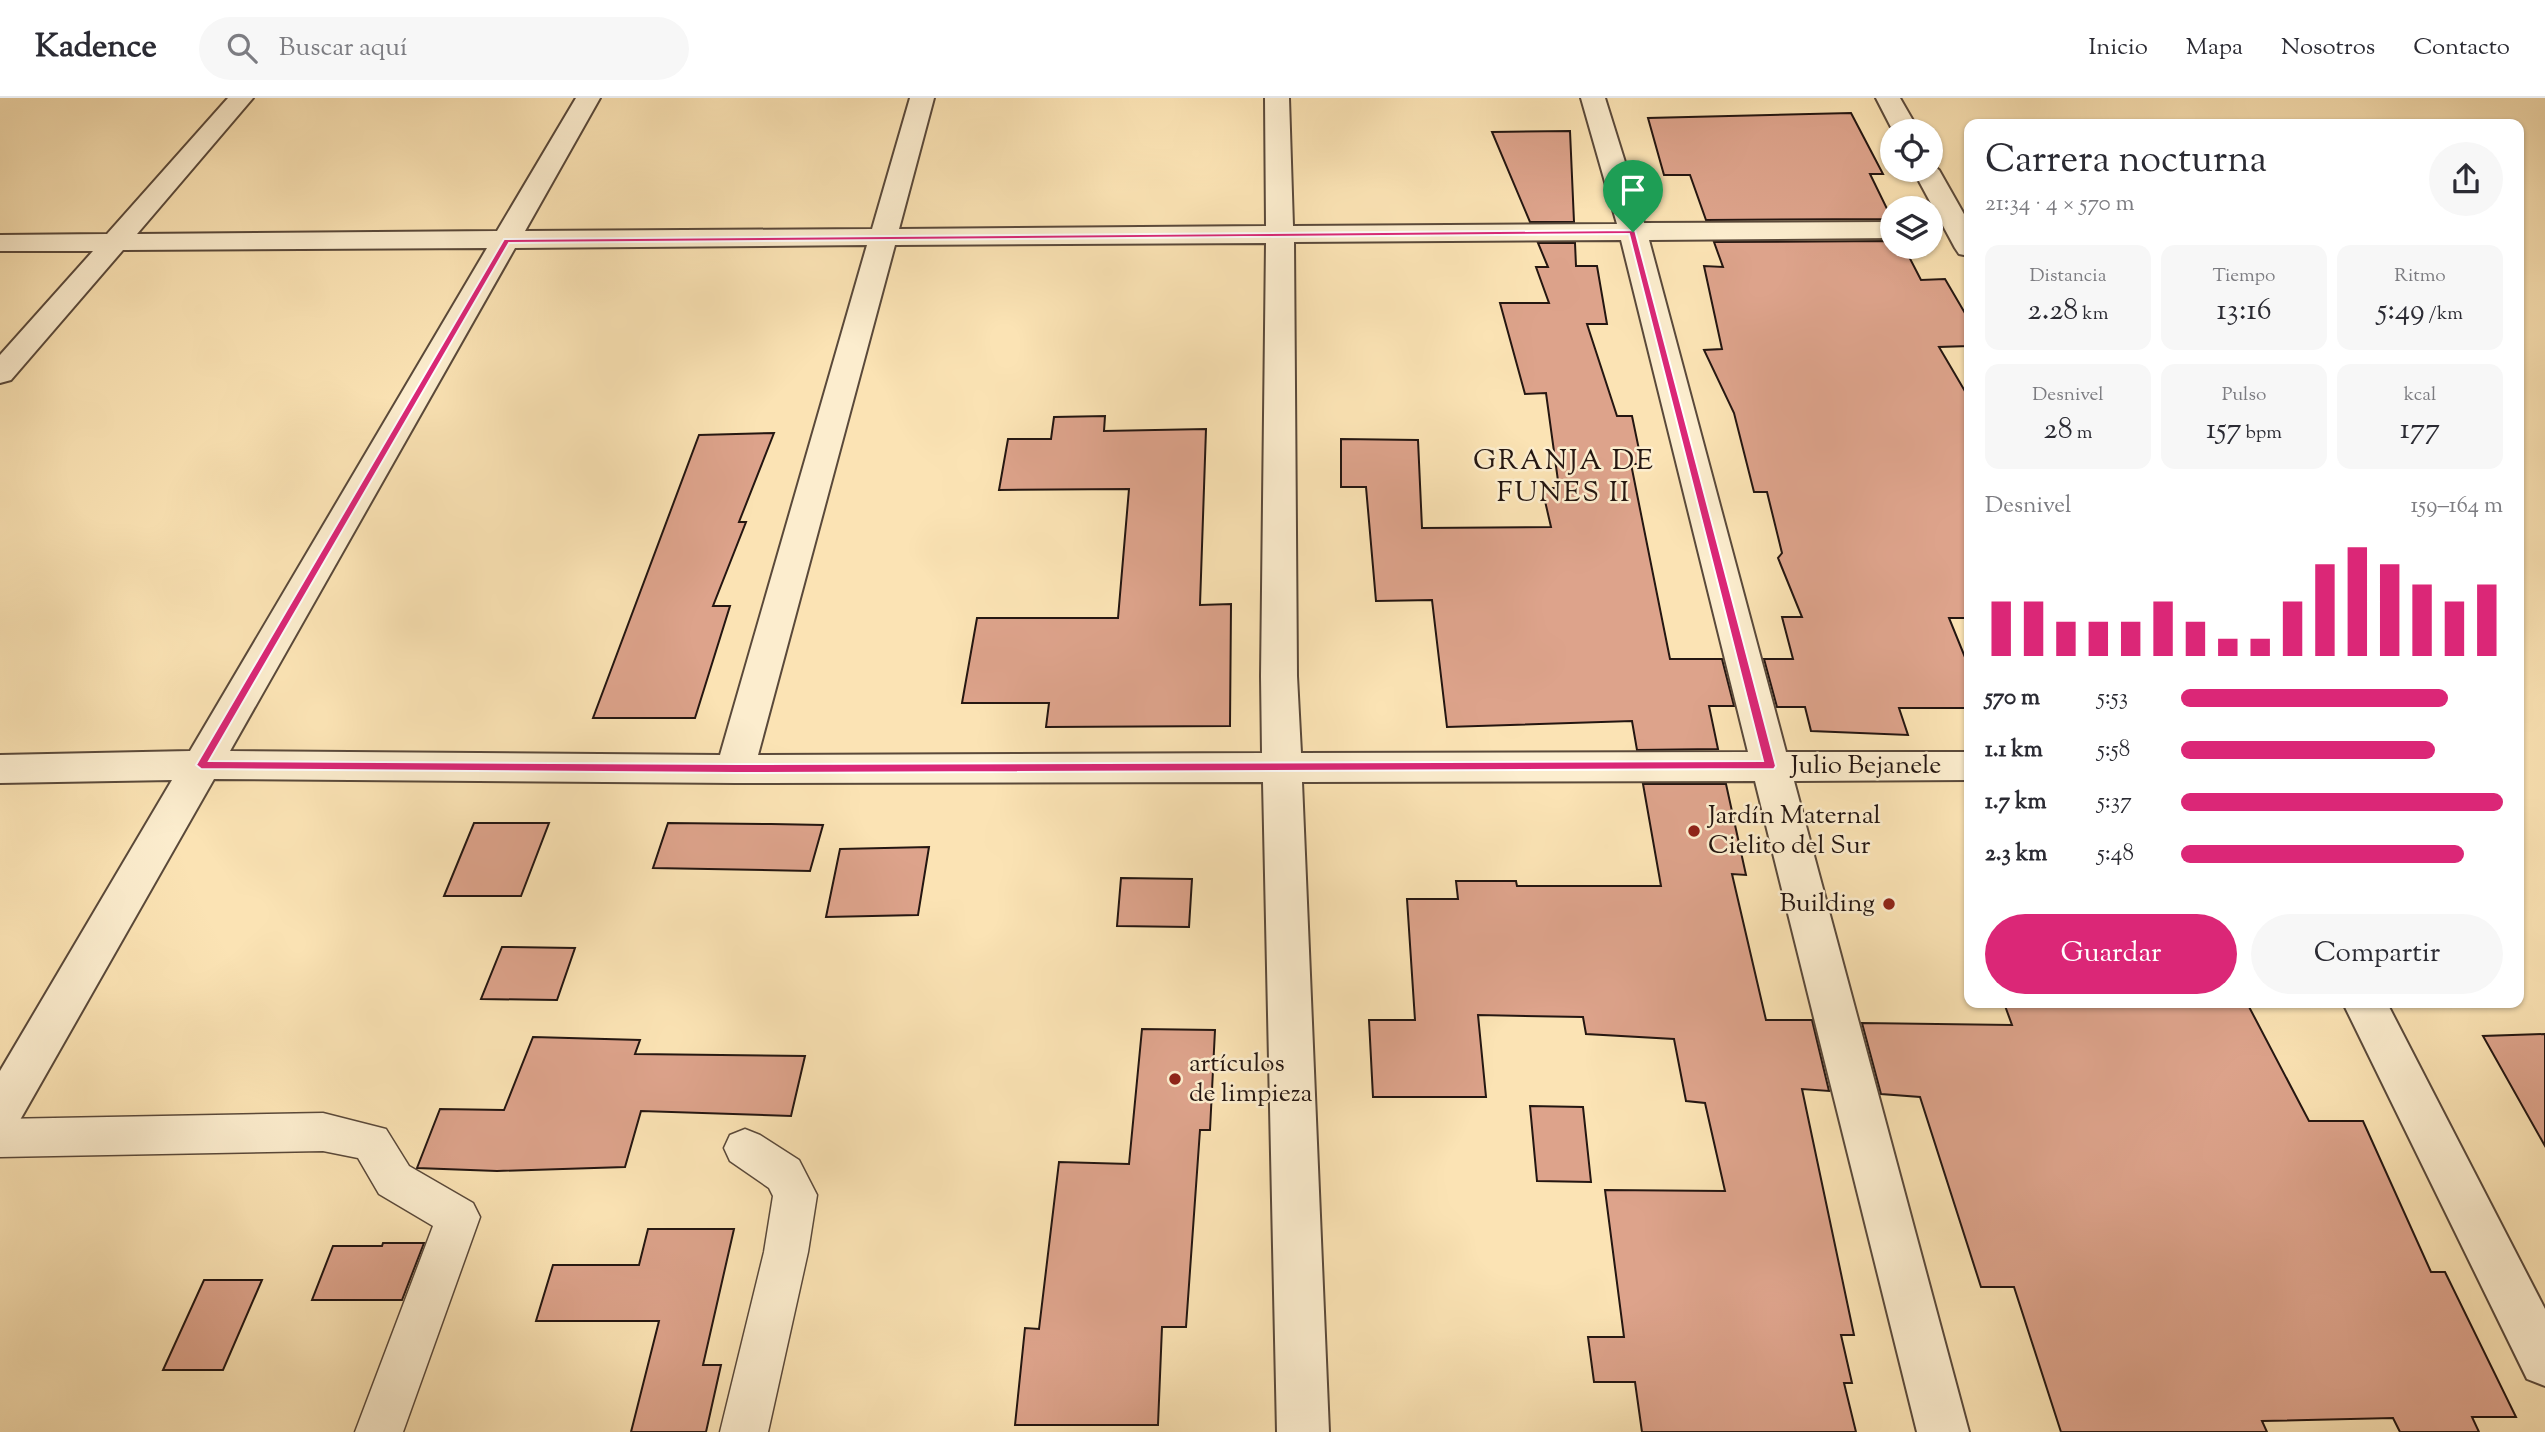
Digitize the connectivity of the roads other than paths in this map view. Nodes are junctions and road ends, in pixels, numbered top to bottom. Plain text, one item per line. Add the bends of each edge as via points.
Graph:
1 (241, 98) edge
2 (588, 98) edge
3 (922, 98) edge
4 (1278, 98) edge
5 (1592, 98) edge
6 (1888, 98) edge
7 (1899, 119) edge
8 (1932, 182) edge
9 (1880, 230) edge
10 (1633, 232) junction
11 (1280, 234) junction
12 (1956, 234) edge
13 (882, 238) junction
14 (507, 241) junction
15 (113, 242) junction
16 (0, 243) edge
17 (0, 374) edge
18 (201, 765) junction
19 (1770, 766) junction
20 (1964, 766) edge
21 (1283, 767) junction
22 (0, 769) edge
23 (736, 769) junction
24 (2368, 1008) edge
25 (0, 1112) edge
26 (0, 1138) edge
27 (745, 1148) dead end
28 (2545, 1361) edge
29 (379, 1432) edge
30 (744, 1432) edge
31 (1303, 1432) edge
32 (1943, 1432) edge

1 - 15 street
2 - 14 street
3 - 13 street
4 - 11 street
5 - 10 street
6 - 7 street
8 - 12 street
9 - 10 street
10 - 11 street
10 - 19 street
11 - 13 street
11 - 21 street
13 - 14 street
13 - 23 street
14 - 15 street
14 - 18 street
15 - 16 street
15 - 17 street
18 - 22 street, Julio Bejanele
18 - 23 street, Julio Bejanele
18 - 25 street
19 - 20 street, Julio Bejanele
19 - 21 street, Julio Bejanele
19 - 32 street
21 - 23 street, Julio Bejanele
21 - 31 street
24 - 28 street
26 - 29 lane via 323,1132 371,1142 394,1180 458,1216
27 - 30 lane via 784,1174 794,1195 786,1252

